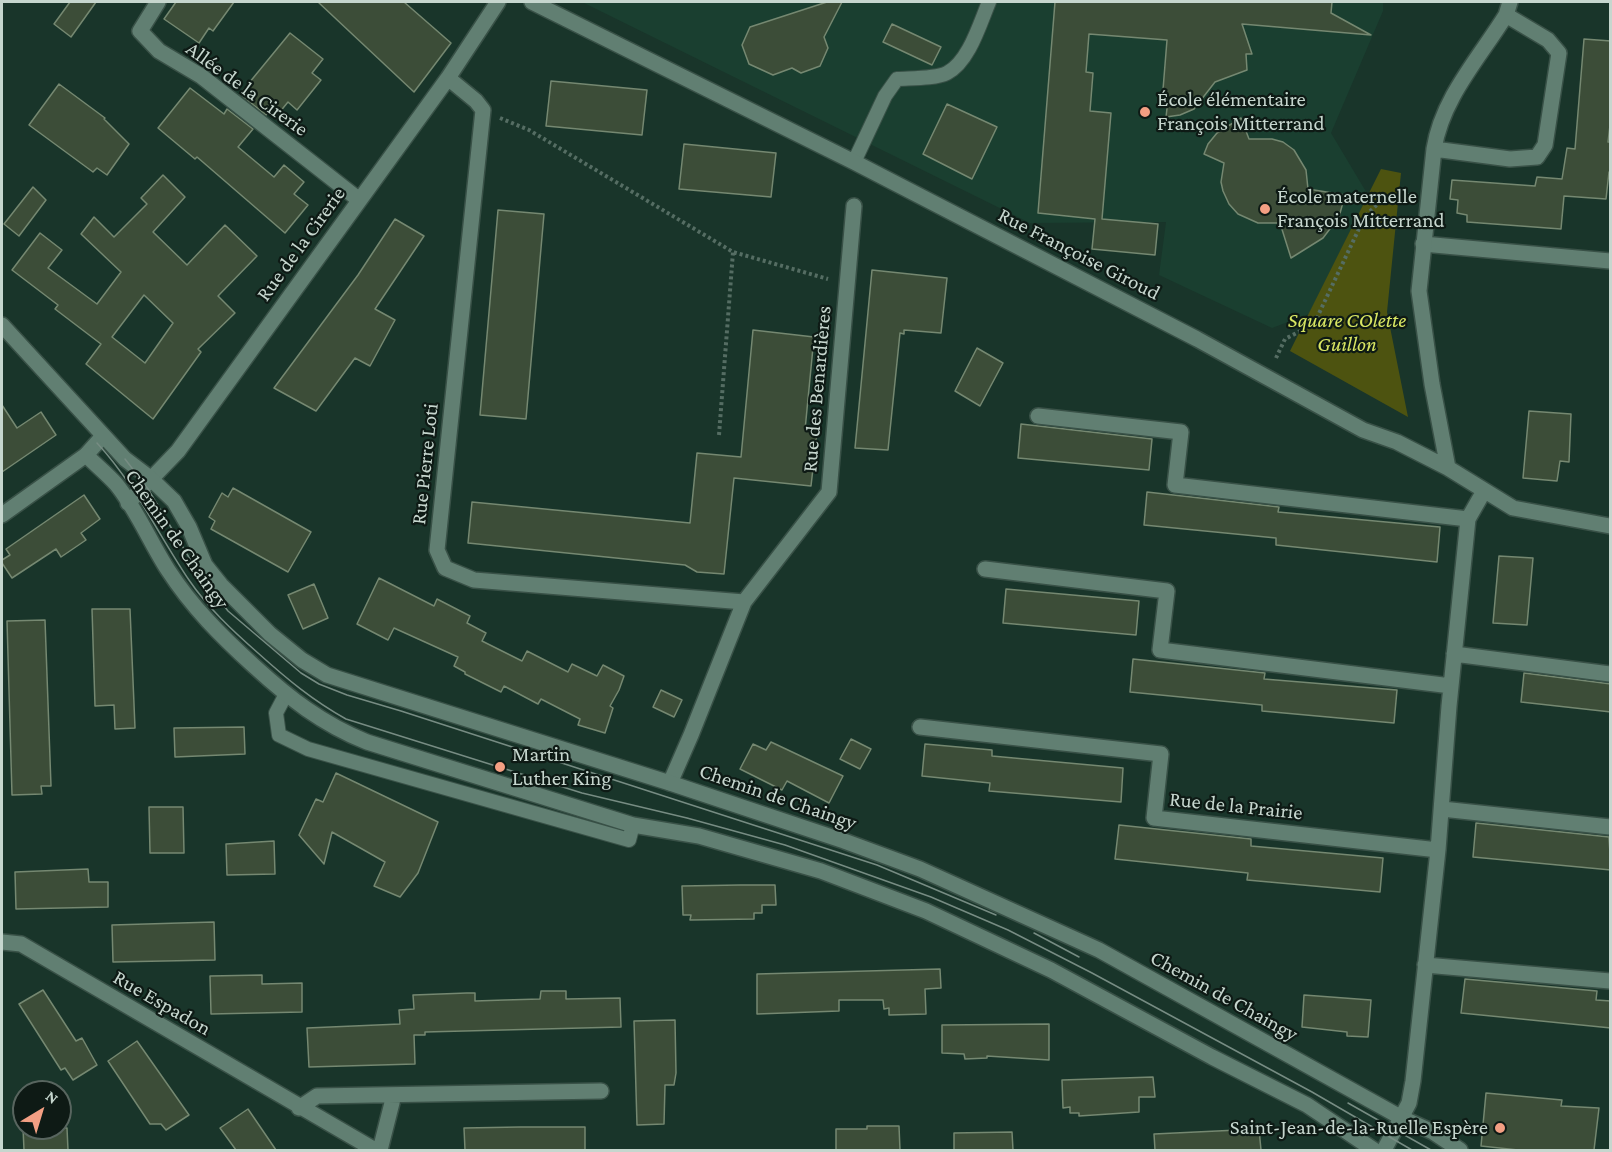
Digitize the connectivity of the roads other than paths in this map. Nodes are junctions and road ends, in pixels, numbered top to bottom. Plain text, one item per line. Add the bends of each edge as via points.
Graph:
1 (158, 2) edge
2 (498, 2) edge
3 (532, 2) edge
4 (989, 2) edge
5 (1508, 8) edge
6 (448, 78) junction
7 (1434, 148) junction
8 (854, 162) junction
9 (358, 200) junction
10 (854, 206) dead end
11 (1423, 244) junction
12 (1611, 261) edge
13 (2, 325) edge
14 (2, 339) edge
15 (1038, 416) dead end
16 (100, 439) junction
17 (86, 456) junction
18 (1448, 468) junction
19 (150, 478) junction
20 (1484, 491) junction
21 (128, 503) junction
22 (2, 515) edge
23 (1468, 519) junction
24 (1611, 526) edge
25 (985, 569) dead end
26 (744, 602) junction
27 (1454, 654) junction
28 (1611, 674) edge
29 (1451, 686) junction
30 (286, 694) junction
31 (920, 727) dead end
32 (670, 783) junction
33 (1442, 809) junction
34 (633, 825) junction
35 (1611, 826) edge
36 (1438, 850) junction
37 (2, 942) edge
38 (1425, 965) junction
39 (1611, 981) edge
40 (601, 1091) dead end
41 (394, 1095) junction
42 (299, 1108) junction
43 (1402, 1118) junction
44 (375, 1150) edge
45 (380, 1150) edge
46 (1374, 1150) edge
47 (1384, 1150) edge
48 (1460, 1150) edge

1 - 9 street, Allée de la Cirerie via 140,31 159,51 201,76
2 - 6 street, Rue de la Cirerie
3 - 8 street, Rue Françoise Giroud
4 - 8 lane via 967,54 948,73 897,79
5 - 7 street via 1447,106
5 - 7 street via 1559,53 1545,145 1537,157 1509,159
6 - 9 street, Rue de la Cirerie
6 - 26 street, Rue Pierre Loti via 483,110 437,550 445,568 474,580
7 - 11 street
8 - 18 street, Rue Françoise Giroud via 1197,339 1363,430
9 - 19 street, Rue de la Cirerie via 178,451
10 - 26 street, Rue des Benardières via 829,492
11 - 12 street
11 - 18 street via 1419,291
13 - 16 street
14 - 16 street
15 - 23 street via 1181,432 1175,485
16 - 17 street
16 - 19 street, Chemin de Chaingy
17 - 21 street, Chemin de Chaingy via 117,484
17 - 22 street
18 - 20 street, Rue Françoise Giroud
19 - 21 street, Rue de la Cirerie
19 - 32 street, Chemin de Chaingy via 174,501 205,565 221,585 270,634 327,675
20 - 23 street
20 - 24 street, Rue Françoise Giroud via 1513,508
21 - 30 street, Chemin de Chaingy via 195,607
23 - 27 street
25 - 29 street via 1167,591 1160,651
26 - 32 street, Rue des Benardières
27 - 28 street
27 - 29 street
29 - 33 street
30 - 34 street, Chemin de Chaingy via 325,723 367,742
30 - 34 lane via 276,713 279,735 308,749 629,840
31 - 36 street, Rue de la Prairie via 1161,754 1154,818
32 - 43 street, Chemin de Chaingy via 887,857 988,899 1099,950
33 - 35 street
33 - 36 street
34 - 46 street, Chemin de Chaingy via 699,836 810,867 926,911 1051,970 1307,1105
36 - 38 street
37 - 42 street, Rue Espadon via 21,944
38 - 39 street
38 - 43 street via 1413,1081
40 - 41 street
41 - 42 street via 317,1096
41 - 45 street
42 - 44 street, Rue Espadon
43 - 47 street
43 - 48 street, Chemin de Chaingy

